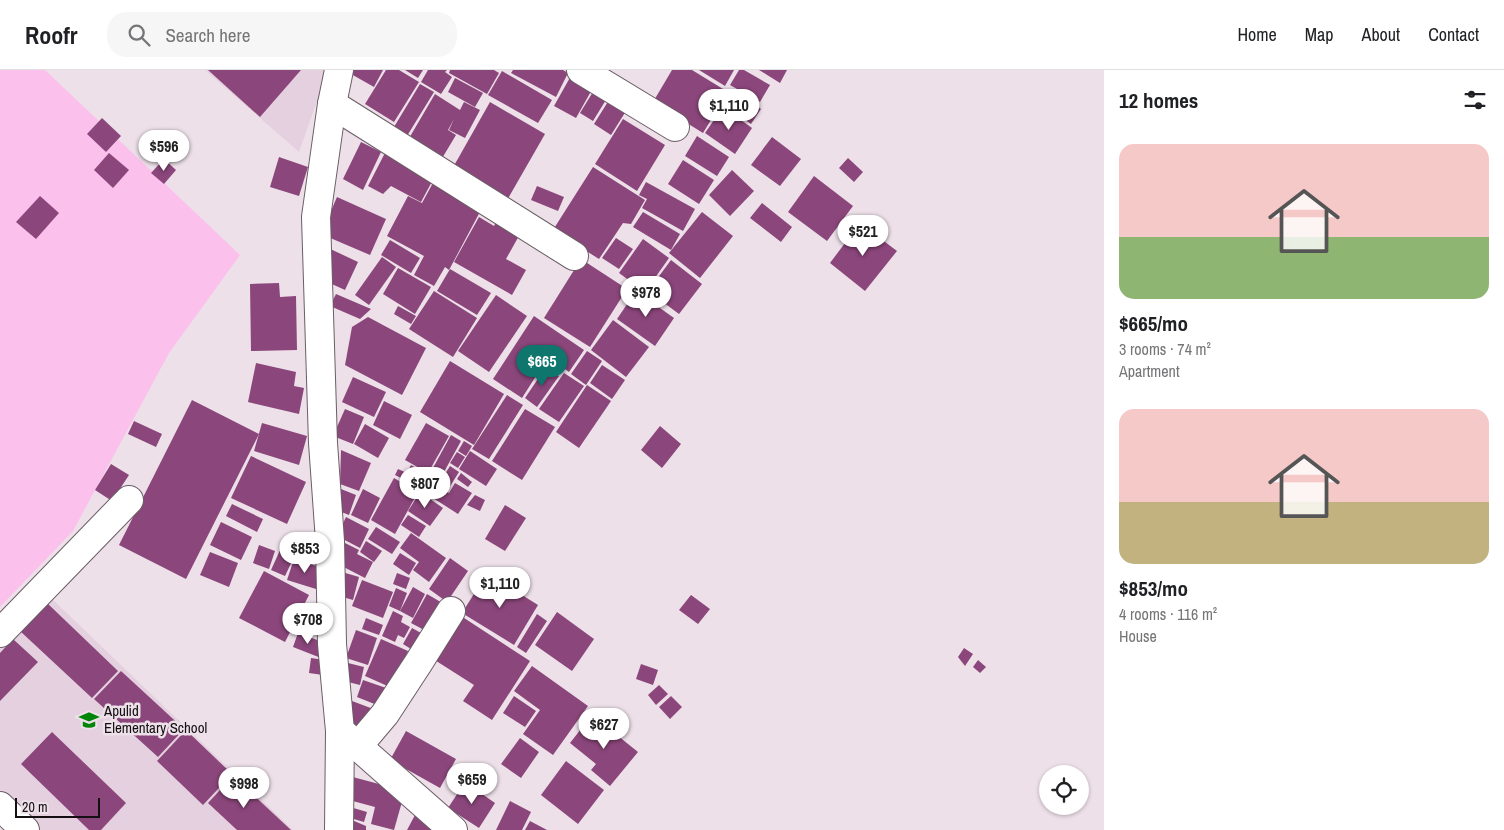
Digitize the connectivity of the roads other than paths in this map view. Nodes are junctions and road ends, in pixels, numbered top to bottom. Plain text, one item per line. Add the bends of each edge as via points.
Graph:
1 (338, 70) edge
2 (582, 70) edge
3 (332, 104) junction
4 (675, 127) dead end
5 (574, 256) dead end
6 (129, 500) dead end
7 (451, 611) dead end
8 (0, 633) edge
9 (349, 739) junction
10 (0, 806) edge
11 (25, 830) edge
12 (340, 830) edge
13 (453, 830) edge

1 - 3 street
2 - 4 street
3 - 5 street
3 - 9 street via 316,216 332,644
6 - 8 street
7 - 9 street via 385,714
9 - 12 street
9 - 13 street
10 - 11 street

